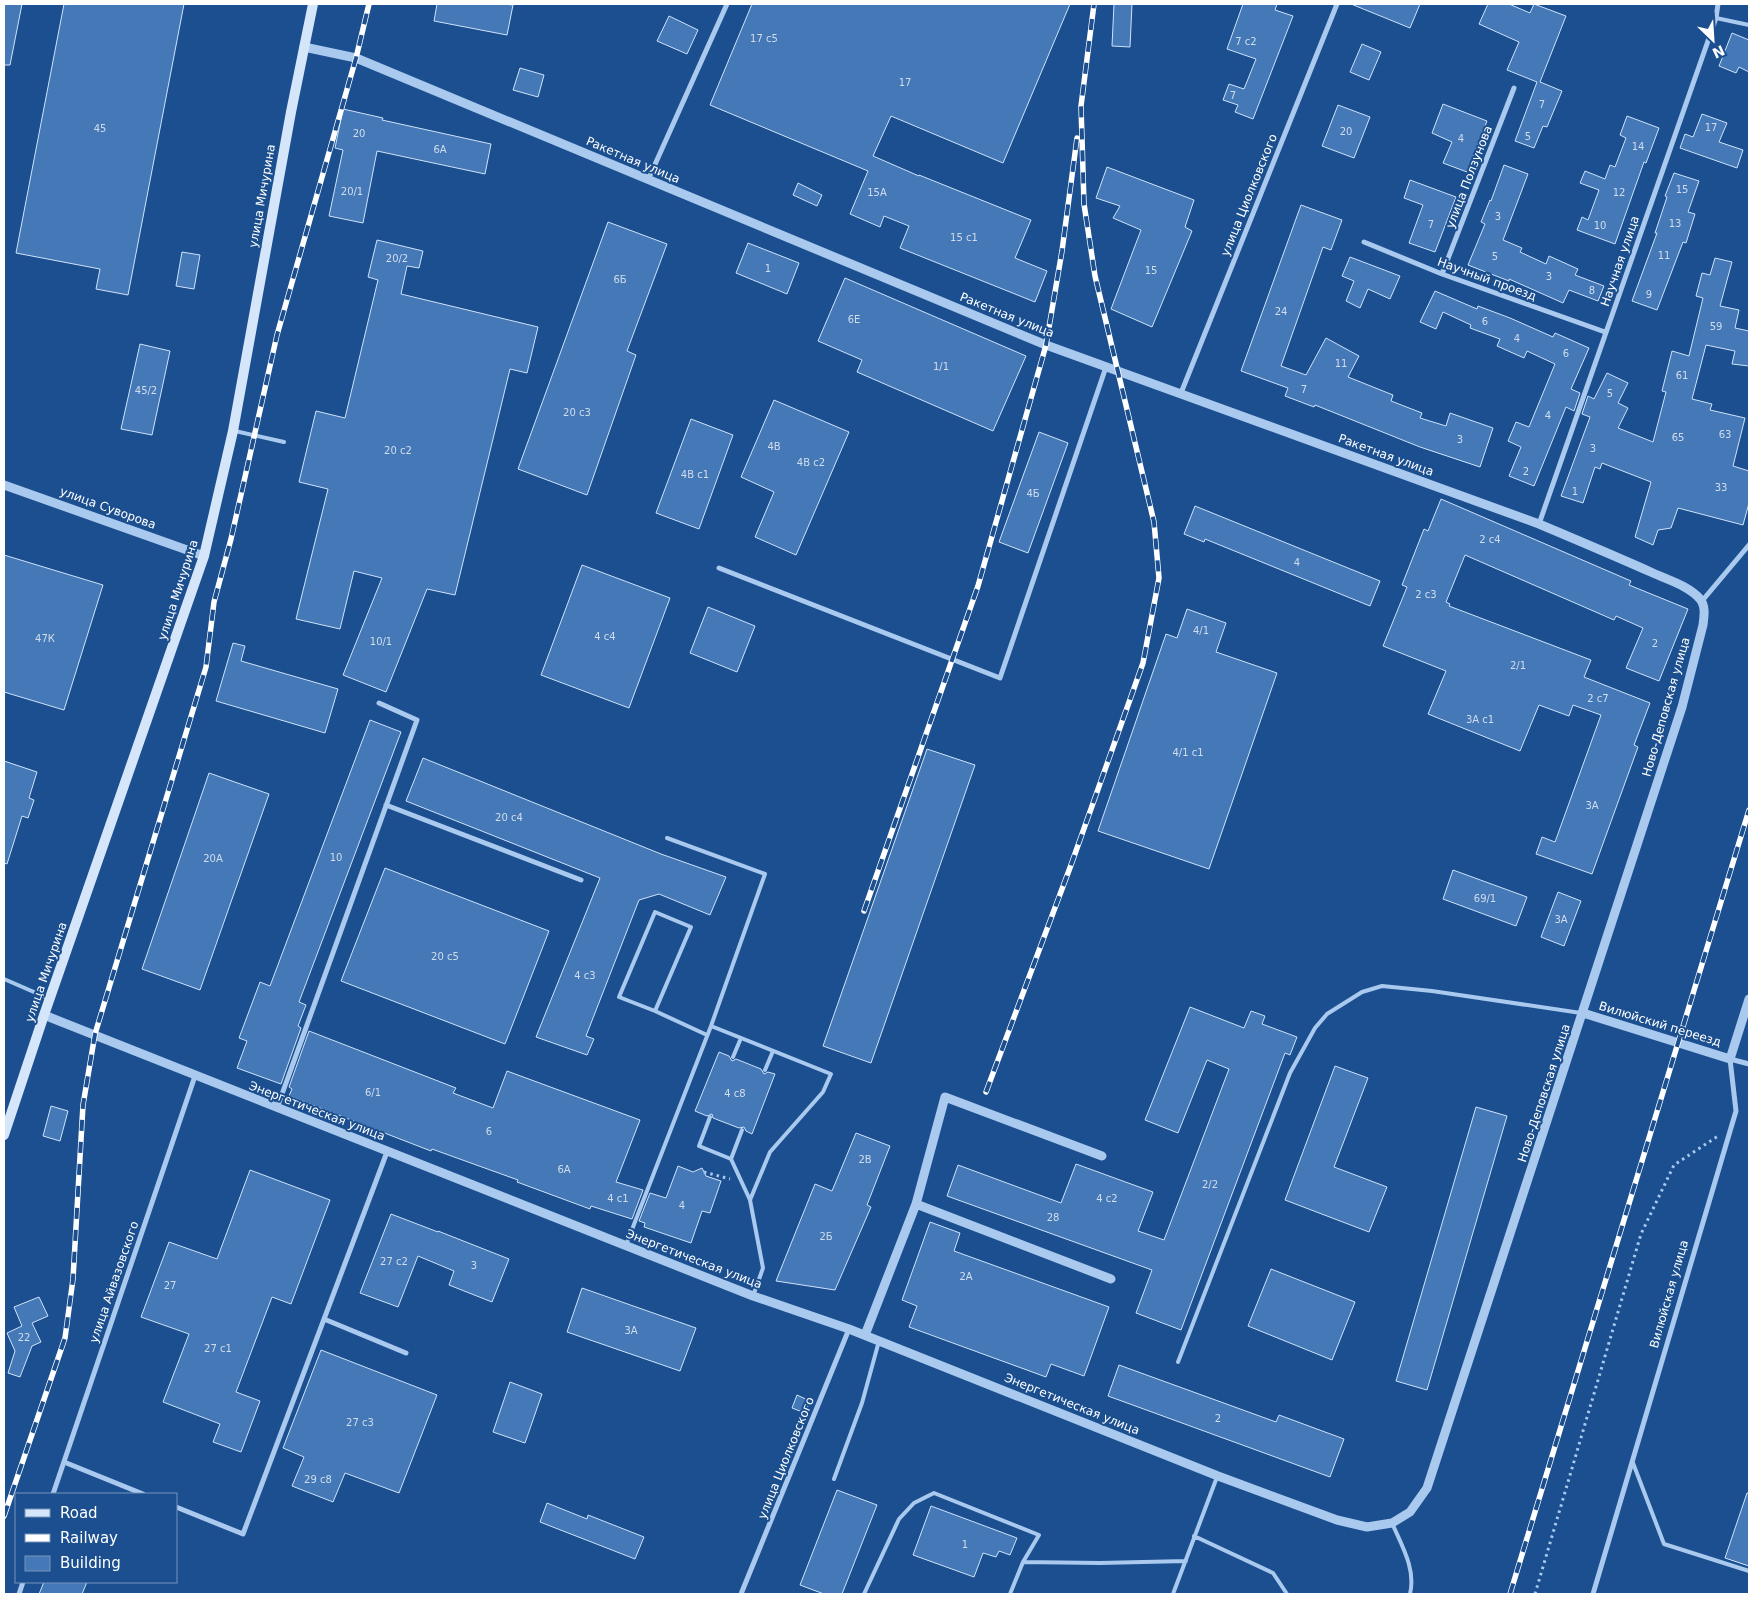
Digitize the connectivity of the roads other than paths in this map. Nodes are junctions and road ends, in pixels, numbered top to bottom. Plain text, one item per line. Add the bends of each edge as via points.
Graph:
1 (313, 4) edge
2 (727, 4) edge
3 (1337, 4) edge
4 (1718, 4) edge
5 (1716, 18) junction
6 (1749, 25) edge
7 (304, 47) junction
8 (1514, 88) dead end
9 (648, 180) junction
10 (1364, 242) dead end
11 (1442, 274) junction
12 (1605, 332) junction
13 (1106, 367) junction
14 (1181, 394) junction
15 (232, 431) junction
16 (284, 442) dead end
17 (4, 485) edge
18 (1538, 524) junction
19 (1749, 545) edge
20 (204, 556) junction
21 (719, 568) dead end
22 (1702, 601) junction
23 (379, 703) dead end
24 (386, 805) junction
25 (667, 838) dead end
26 (581, 880) dead end
27 (4, 979) edge
28 (50, 999) junction
29 (1749, 999) edge
30 (655, 1011) junction
31 (1584, 1013) junction
32 (44, 1015) junction
33 (711, 1026) junction
34 (707, 1035) junction
35 (741, 1038) junction
36 (773, 1051) junction
37 (732, 1057) dead end
38 (1730, 1059) junction
39 (1749, 1064) edge
40 (765, 1070) dead end
41 (195, 1076) junction
42 (277, 1108) junction
43 (710, 1117) dead end
44 (742, 1130) dead end
45 (4, 1136) edge
46 (388, 1152) junction
47 (1102, 1156) dead end
48 (730, 1159) junction
49 (750, 1200) junction
50 (916, 1204) junction
51 (626, 1246) junction
52 (1111, 1279) dead end
53 (753, 1296) junction
54 (324, 1319) junction
55 (849, 1329) junction
56 (865, 1335) junction
57 (879, 1341) junction
58 (406, 1353) dead end
59 (1178, 1362) dead end
60 (64, 1462) junction
61 (1633, 1463) junction
62 (1218, 1476) junction
63 (834, 1479) dead end
64 (53, 1493) edge
65 (142, 1493) edge
66 (178, 1508) edge
67 (1337, 1520) joint
68 (1392, 1522) junction
69 (1194, 1536) junction
70 (1186, 1561) junction
71 (1024, 1562) junction
72 (1749, 1572) edge
73 (741, 1594) edge
74 (864, 1594) edge
75 (1010, 1594) edge
76 (1173, 1594) edge
77 (1287, 1594) edge
78 (1410, 1594) edge
79 (1593, 1594) edge

1 - 7 main road, улица Мичурина
2 - 9 street
3 - 14 street, улица Циолковского
4 - 5 street, Научная улица
5 - 6 lane
5 - 12 street, Научная улица
7 - 9 street, Ракетная улица via 356,58
7 - 15 main road, улица Мичурина
8 - 11 street, улица Ползунова
9 - 13 street, Ракетная улица
10 - 11 street, Научный проезд
11 - 12 street, Научный проезд
12 - 18 street, Научная улица
13 - 14 street, Ракетная улица
13 - 21 street via 1000,678
14 - 18 street, Ракетная улица
15 - 16 lane
15 - 20 main road, улица Мичурина
17 - 20 street, улица Суворова
18 - 22 street, Ракетная улица via 1677,584
19 - 22 street
20 - 28 main road, улица Мичурина
22 - 31 street, Ново-Деповская улица via 1703,625 1682,706
23 - 24 street via 417,720
24 - 26 street
24 - 42 street
25 - 33 lane via 765,874
27 - 28 lane
28 - 32 main road, улица Мичурина
29 - 38 street, Вилюйская улица
30 - 30 lane via 691,927 655,912 619,997
30 - 34 lane
31 - 38 street, Вилюйский переезд
31 - 59 lane via 1432,990 1382,986 1362,992 1327,1014 1315,1028 1290,1072
31 - 68 street, Ново-Деповская улица via 1427,1488 1410,1512
32 - 41 street, Энергетическая улица
32 - 45 main road, улица Мичурина
33 - 34 lane
33 - 35 lane
34 - 51 lane
35 - 36 lane
35 - 37 lane
36 - 40 lane
36 - 49 lane via 831,1074 823,1092 770,1152
38 - 39 street
38 - 61 street, Вилюйская улица via 1736,1111
41 - 42 street, Энергетическая улица
41 - 60 street, улица Айвазовского
42 - 46 street, Энергетическая улица
43 - 48 lane via 699,1146
44 - 48 lane
46 - 51 street, Энергетическая улица
46 - 54 street
47 - 50 street via 945,1097
48 - 49 lane
49 - 53 lane via 763,1268
50 - 52 street
50 - 56 street
51 - 53 street, Энергетическая улица
53 - 55 street, Энергетическая улица
54 - 58 street
54 - 66 street via 244,1534
55 - 56 street, Энергетическая улица
55 - 73 street, улица Циолковского
56 - 57 street, Энергетическая улица
57 - 62 street, Энергетическая улица
57 - 63 lane via 862,1403
60 - 64 street, улица Айвазовского
60 - 65 street
61 - 72 lane via 1664,1544
61 - 79 street, Вилюйская улица
62 - 67 street, Энергетическая улица
62 - 69 lane
67 - 68 street, Ново-Деповская улица via 1367,1528
68 - 78 lane via 1410,1563
69 - 70 lane
69 - 77 lane via 1273,1573
70 - 71 lane
70 - 76 lane
71 - 74 lane via 1039,1535 934,1492 914,1503 899,1520
71 - 75 lane

